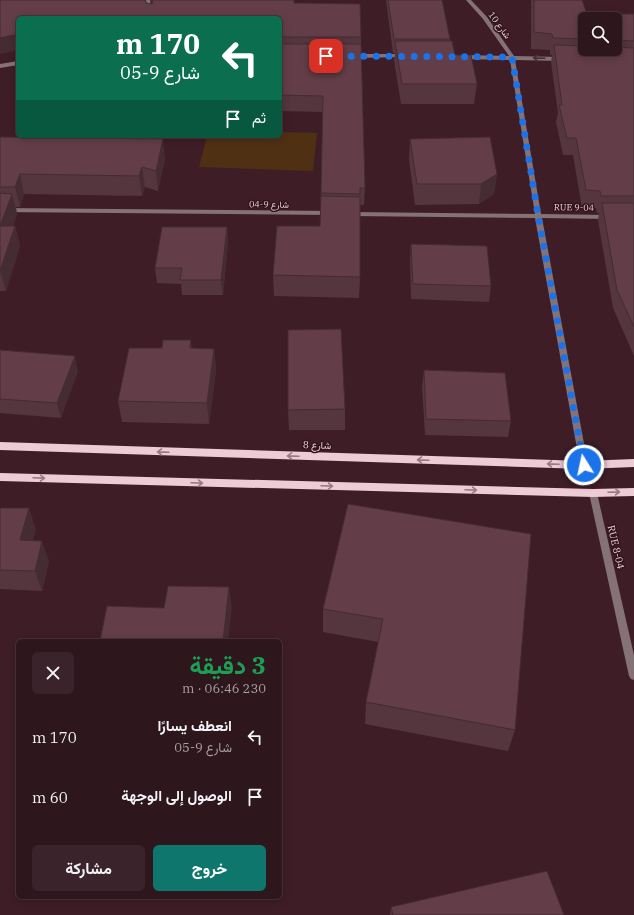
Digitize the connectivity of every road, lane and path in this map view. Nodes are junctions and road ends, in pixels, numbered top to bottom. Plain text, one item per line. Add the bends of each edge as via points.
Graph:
1 (148, 0) edge
2 (468, 0) edge
3 (151, 16) edge
4 (342, 56) edge
5 (412, 56) edge
6 (458, 57) edge
7 (512, 57) junction
8 (566, 59) edge
9 (16, 63) edge
10 (0, 66) edge
11 (0, 210) edge
12 (538, 215) junction
13 (618, 217) edge
14 (0, 446) edge
15 (634, 463) edge
16 (584, 465) junction
17 (0, 477) edge
18 (634, 492) edge
19 (593, 493) junction
20 (634, 676) edge

1 - 3 street
2 - 7 street, شارع 10 via 485,18
4 - 5 street
6 - 7 street
8 -> 7 street
7 - 12 street, شارع 10
9 - 10 street
11 - 12 street, شارع 9-04
12 - 13 street, RUE 9-04
12 - 16 street, شارع 10
16 -> 14 highway, شارع 8
15 - 16 highway, شارع 8
17 -> 19 highway
19 -> 18 highway
19 - 20 street, RUE 8-04

